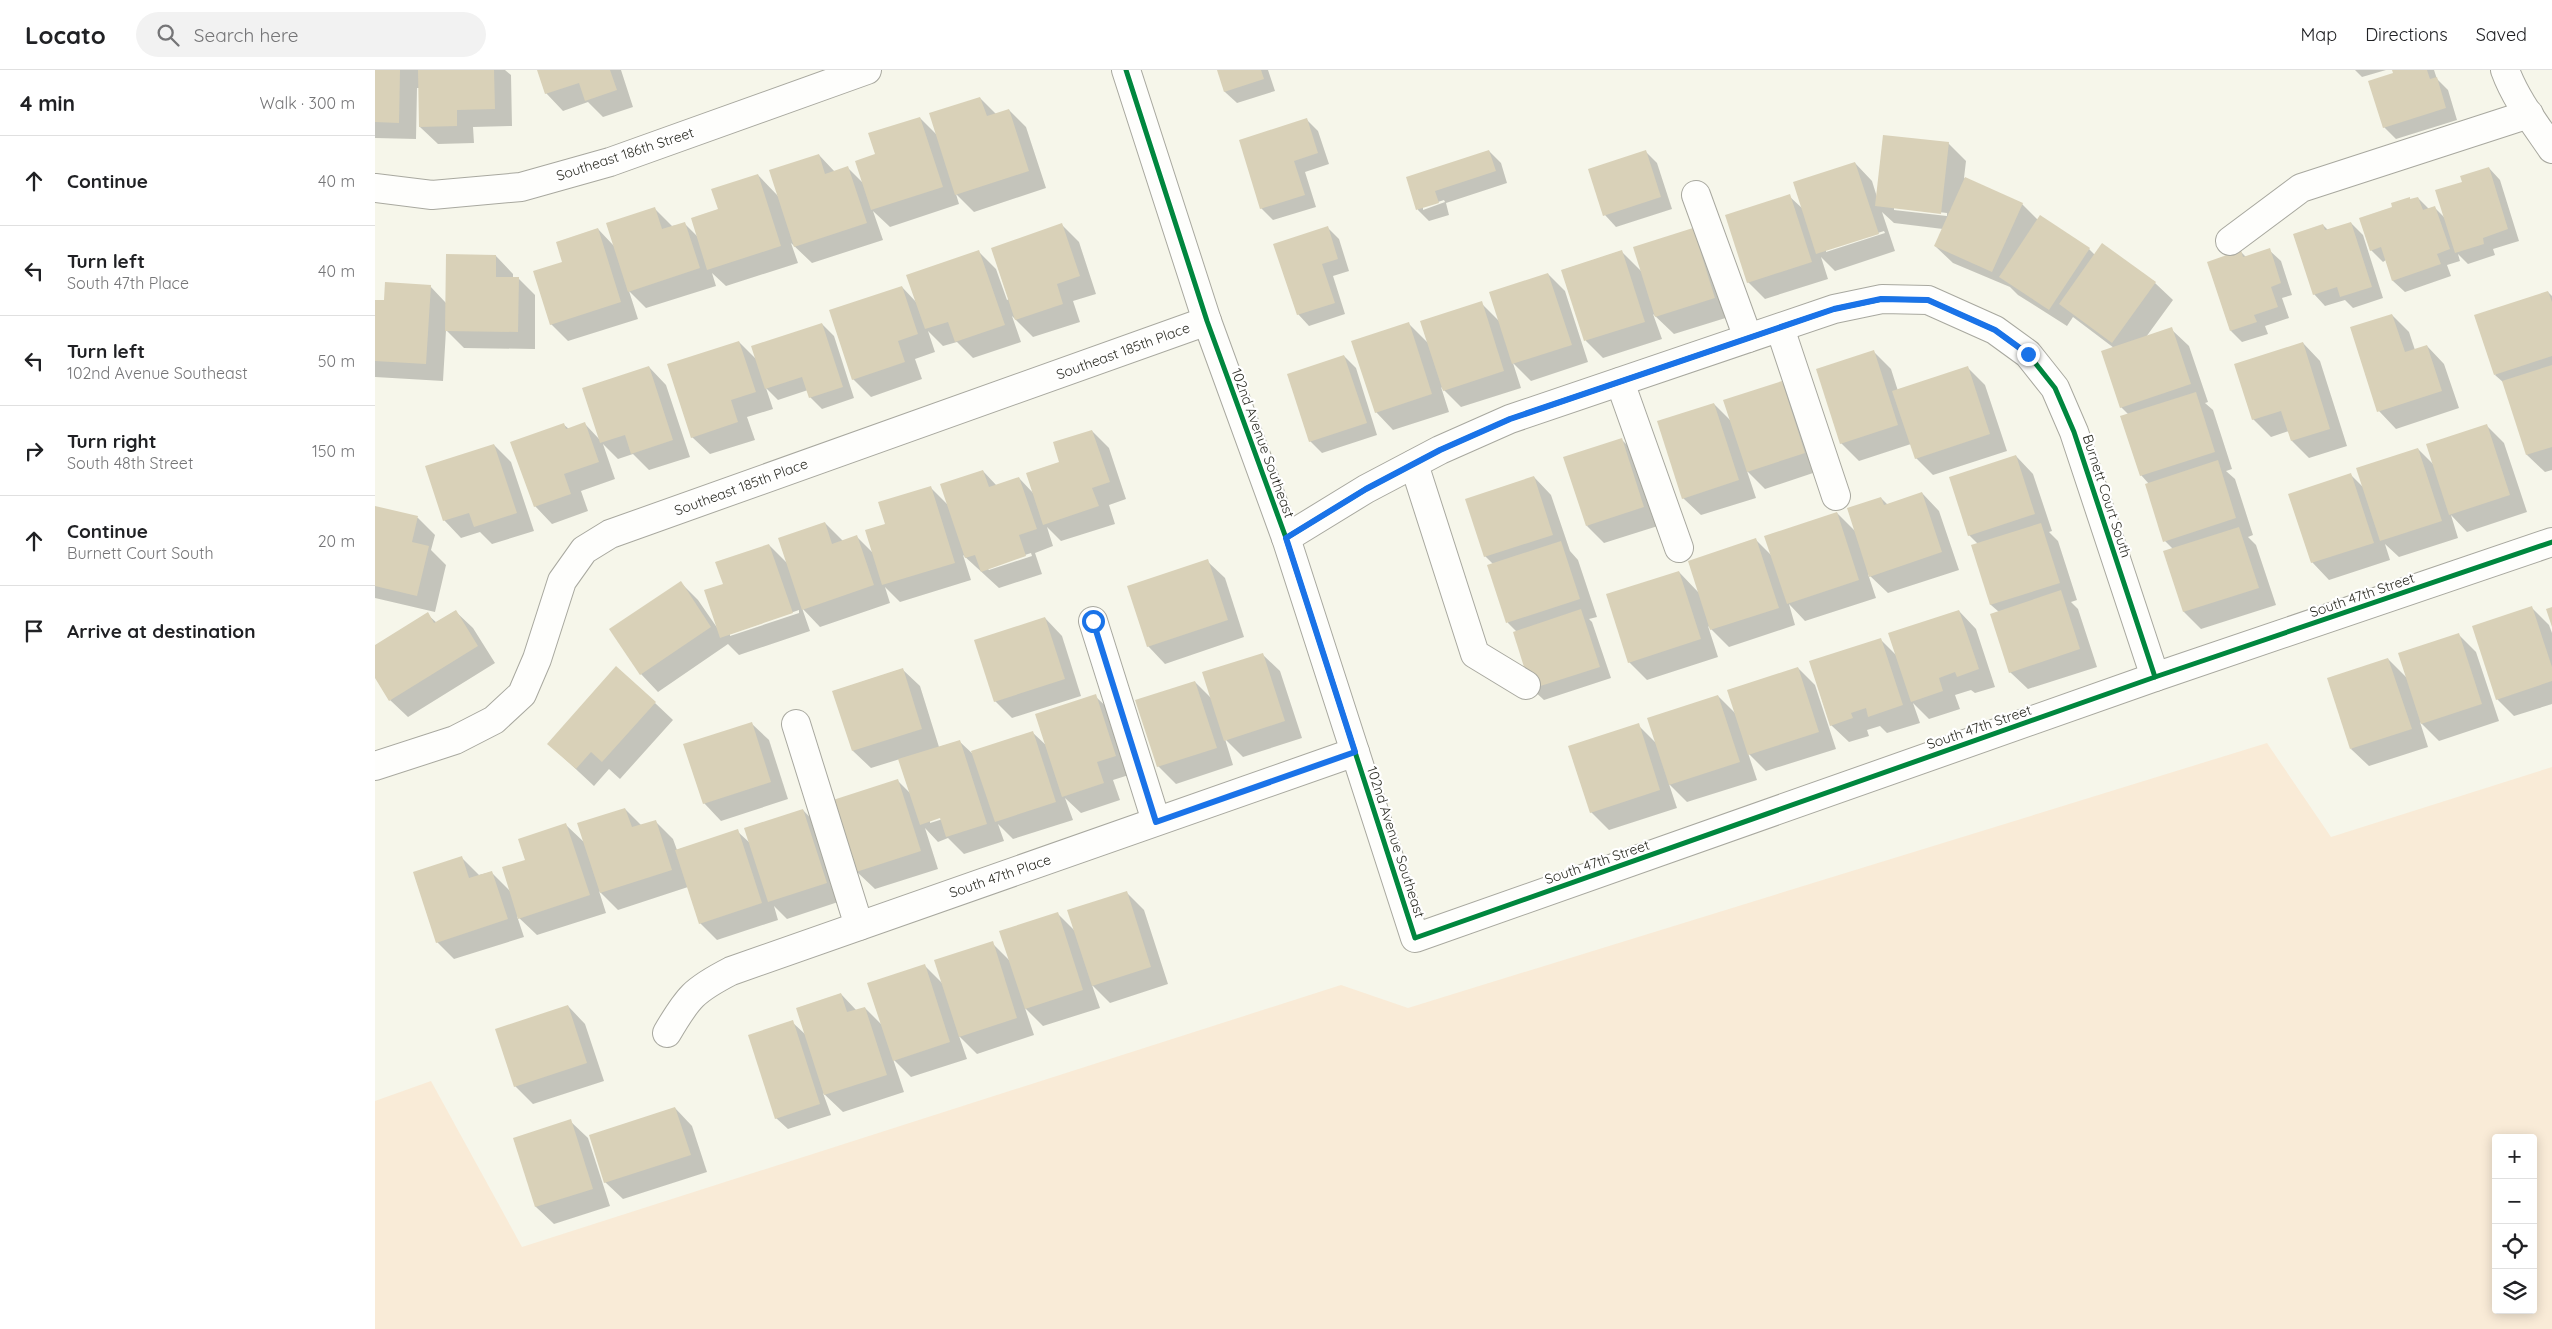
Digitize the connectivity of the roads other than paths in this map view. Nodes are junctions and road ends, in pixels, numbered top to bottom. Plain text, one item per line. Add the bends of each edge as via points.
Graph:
1 (867, 70) edge
2 (1126, 70) edge
3 (2505, 70) edge
4 (2529, 114) junction
5 (2552, 149) edge
6 (375, 188) edge
7 (1696, 195) dead end
8 (2230, 241) dead end
9 (1207, 321) junction
10 (1780, 328) junction
11 (1748, 338) junction
12 (1620, 382) junction
13 (1414, 464) junction
14 (1836, 496) dead end
15 (1286, 538) junction
16 (2552, 542) edge
17 (1679, 548) dead end
18 (1093, 621) dead end
19 (2155, 677) junction
20 (1526, 686) dead end
21 (796, 724) dead end
22 (1355, 752) junction
23 (375, 766) edge
24 (1156, 822) junction
25 (859, 926) junction
26 (1415, 938) joint
27 (667, 1033) dead end

1 - 6 street, Southeast 186th Street via 610,162 521,187 432,195
2 - 9 street, 102nd Avenue Southeast
3 - 4 street
4 - 5 street
4 - 8 street via 2301,188
7 - 11 street
9 - 15 street, 102nd Avenue Southeast
9 - 23 street, Southeast 185th Place via 609,534 584,550 562,581 537,660 522,694 494,720 455,740
10 - 11 street
10 - 14 street
10 - 19 street, Burnett Court South via 1834,309 1881,299 1928,300 1995,330 2028,354 2055,388 2074,432
11 - 12 street
12 - 13 street via 1510,419
12 - 17 street
13 - 15 street
13 - 20 street via 1475,654
15 - 22 street, 102nd Avenue Southeast
16 - 19 street, South 47th Street
18 - 24 street
19 - 26 street, South 47th Street
21 - 25 street
22 - 24 street, South 47th Place
22 - 26 street, 102nd Avenue Southeast
24 - 25 street, South 47th Place
25 - 27 street, South 47th Place via 731,971 701,986 683,1005

